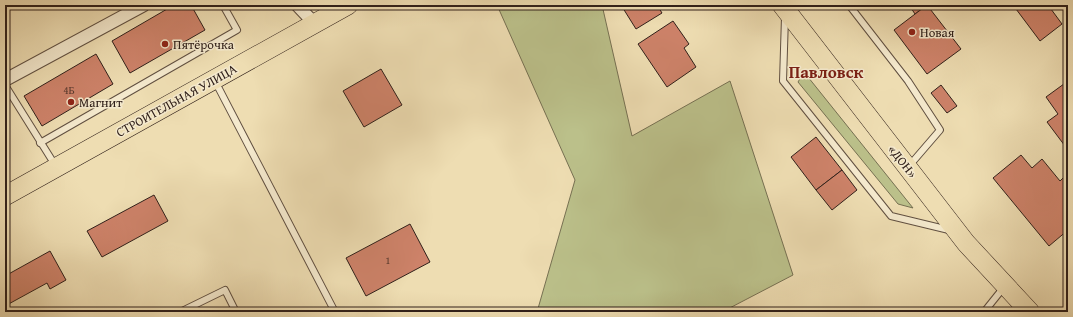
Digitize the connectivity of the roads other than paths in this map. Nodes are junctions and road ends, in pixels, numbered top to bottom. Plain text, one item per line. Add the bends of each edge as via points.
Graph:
1 (144, 5) edge
2 (223, 5) edge
3 (297, 5) edge
4 (348, 5) edge
5 (850, 5) edge
6 (784, 7) edge
7 (314, 23) junction
8 (214, 79) junction
9 (5, 80) edge
10 (5, 85) edge
11 (40, 143) junction
12 (908, 167) junction
13 (56, 168) junction
14 (5, 196) edge
15 (958, 232) junction
16 (1005, 286) junction
17 (180, 312) edge
18 (236, 312) edge
19 (335, 312) edge
20 (984, 312) edge
21 (1030, 312) edge

1 - 9 street
2 - 11 lane via 237,30
3 - 7 street
4 - 7 main road, СТРОИТЕЛЬНАЯ УЛИЦА
5 - 12 lane via 908,82 940,130
6 - 12 main road, «ДОН»
6 - 15 lane via 783,81 890,216
7 - 8 main road, СТРОИТЕЛЬНАЯ УЛИЦА
8 - 13 main road, СТРОИТЕЛЬНАЯ УЛИЦА
8 - 19 lane
10 - 11 lane
11 - 13 lane
12 - 15 main road, «ДОН»
13 - 14 main road, СТРОИТЕЛЬНАЯ УЛИЦА
15 - 16 main road, «ДОН»
16 - 20 lane
16 - 21 main road, «ДОН»
17 - 18 lane via 225,290

